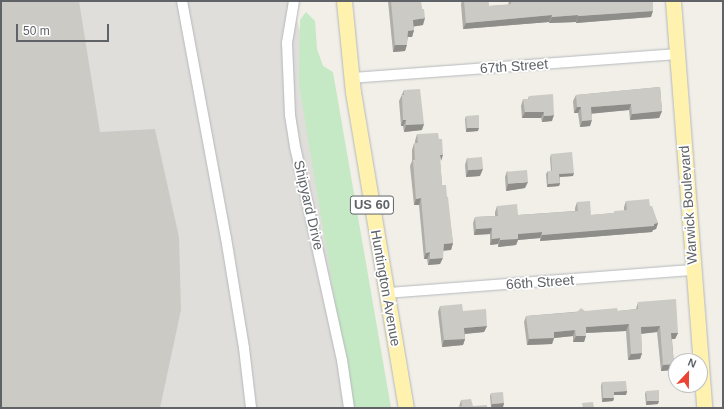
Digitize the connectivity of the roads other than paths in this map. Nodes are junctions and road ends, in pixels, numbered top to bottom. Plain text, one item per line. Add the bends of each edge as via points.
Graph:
1 (182, 1) edge
2 (294, 1) edge
3 (344, 1) edge
4 (673, 1) edge
5 (676, 54) junction
6 (351, 78) junction
7 (693, 270) junction
8 (387, 293) junction
9 (251, 408) edge
10 (350, 408) edge
11 (406, 408) edge
12 (704, 408) edge

1 - 9 street via 226,238
2 - 10 street, Shipyard Drive via 288,43 290,116
3 - 6 main road, Huntington Avenue / US 60
4 - 5 main road, Warwick Boulevard
5 - 6 street, 67th Street
5 - 7 main road, Warwick Boulevard
6 - 8 main road, Huntington Avenue / US 60
7 - 8 street, 66th Street
7 - 12 main road, Warwick Boulevard
8 - 11 main road, Huntington Avenue / US 60

